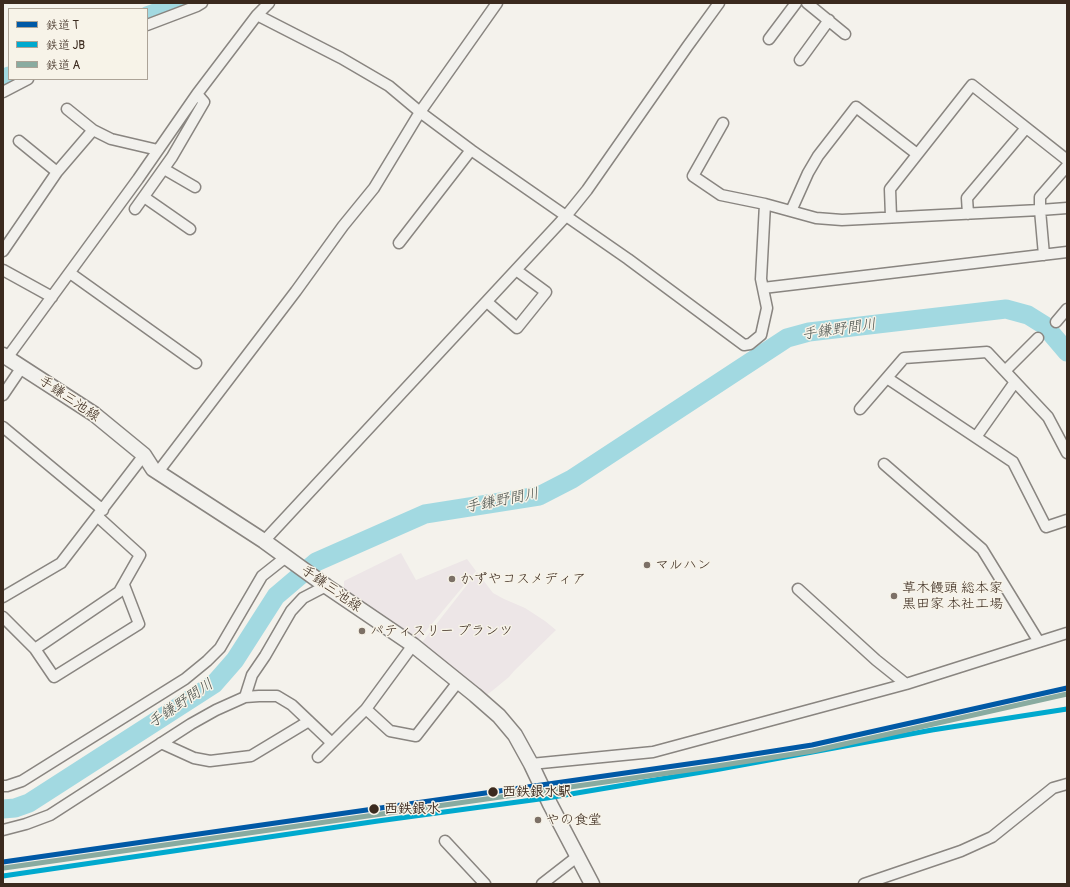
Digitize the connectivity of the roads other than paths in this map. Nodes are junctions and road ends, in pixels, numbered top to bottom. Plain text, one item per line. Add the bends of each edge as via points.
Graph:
1 (202, 3) edge
2 (269, 3) edge
3 (497, 3) edge
4 (719, 3) edge
5 (796, 3) edge
6 (808, 3) edge
7 (257, 15) junction
8 (829, 20) junction
9 (148, 25) edge
10 (845, 34) dead end
11 (769, 39) dead end
12 (800, 60) dead end
13 (26, 80) edge
14 (3, 92) edge
15 (197, 94) junction
16 (67, 109) dead end
17 (420, 112) junction
18 (723, 123) dead end
19 (1026, 128) junction
20 (93, 130) junction
21 (18, 141) dead end
22 (158, 150) junction
23 (471, 150) junction
24 (917, 154) junction
25 (1067, 160) edge
26 (1067, 166) edge
27 (164, 169) junction
28 (57, 172) junction
29 (138, 179) junction
30 (151, 186) junction
31 (195, 187) dead end
32 (144, 197) junction
33 (765, 204) junction
34 (1067, 208) edge
35 (135, 209) dead end
36 (1040, 210) junction
37 (791, 212) junction
38 (968, 214) junction
39 (566, 216) junction
40 (891, 218) junction
41 (190, 230) dead end
42 (399, 243) dead end
43 (3, 251) edge
44 (1067, 252) edge
45 (1044, 255) junction
46 (3, 270) edge
47 (516, 270) junction
48 (70, 273) junction
49 (763, 288) junction
50 (52, 297) junction
51 (487, 302) junction
52 (1067, 309) edge
53 (1056, 322) dead end
54 (1038, 338) dead end
55 (5, 356) edge
56 (196, 362) dead end
57 (22, 367) junction
58 (1005, 371) junction
59 (887, 378) junction
60 (1015, 382) junction
61 (3, 394) edge
62 (860, 409) dead end
63 (3, 427) edge
64 (976, 437) junction
65 (1067, 453) edge
66 (144, 455) junction
67 (884, 464) dead end
68 (158, 472) junction
69 (100, 513) junction
70 (1067, 520) edge
71 (264, 541) junction
72 (286, 557) junction
73 (124, 585) junction
74 (326, 586) junction
75 (798, 589) dead end
76 (3, 597) edge
77 (3, 617) edge
78 (1067, 633) edge
79 (1039, 642) junction
80 (413, 645) junction
81 (35, 649) junction
82 (458, 682) junction
83 (906, 684) junction
84 (245, 697) junction
85 (366, 709) junction
86 (309, 721) junction
87 (161, 743) junction
88 (332, 743) junction
89 (318, 757) dead end
90 (531, 764) junction
91 (1067, 784) edge
92 (3, 786) edge
93 (3, 830) edge
94 (445, 841) dead end
95 (578, 856) junction
96 (485, 884) edge
97 (542, 884) edge
98 (592, 884) edge
99 (864, 884) edge

1 - 9 street
2 - 7 street
3 - 17 street
4 - 39 street
5 - 11 street
6 - 8 street
7 - 15 street
7 - 17 street via 389,86
8 - 10 street
8 - 12 street
13 - 14 street
15 - 22 street
15 - 27 street via 204,102
16 - 20 street
17 - 23 street
17 - 68 street via 374,188
18 - 33 street via 693,176 721,195
19 - 24 street via 972,85
19 - 25 street
19 - 38 street via 967,198
20 - 22 street via 111,139
20 - 28 street
21 - 28 street
22 - 29 street
23 - 39 street
23 - 42 street
24 - 37 street via 856,107 818,156
24 - 40 street via 890,190
26 - 36 street via 1040,198
27 - 30 street
27 - 31 street
28 - 43 street
29 - 30 street
29 - 48 street
30 - 32 street
32 - 35 street
32 - 41 street
33 - 37 street
33 - 49 street via 761,279
34 - 36 street
36 - 38 street
36 - 45 street
37 - 40 street via 816,218 842,220
38 - 40 street
39 - 47 street
39 - 49 street via 744,345 750,344 761,335 768,308
44 - 45 street
45 - 49 street
46 - 50 street
47 - 51 street
47 - 51 street via 546,292 517,328
48 - 50 street
48 - 56 street
50 - 55 street
51 - 71 street
52 - 53 street
54 - 58 street
55 - 57 main road, 手鎌三池線
57 - 61 street
57 - 66 main road, 手鎌三池線 via 94,414
58 - 59 street via 987,352 904,358
58 - 60 street
59 - 62 street
59 - 64 street
60 - 64 street
60 - 65 street via 1048,417
63 - 69 street
64 - 70 street via 1013,462 1046,528
66 - 68 main road, 手鎌三池線
66 - 69 street
67 - 79 street via 982,549
68 - 71 main road, 手鎌三池線
69 - 73 street via 140,555
69 - 76 street via 62,563
71 - 72 main road, 手鎌三池線
72 - 74 main road, 手鎌三池線
72 - 92 street via 262,576 220,648 185,679 22,782
73 - 81 street via 119,592
73 - 81 street via 139,624 54,677
74 - 80 main road, 手鎌三池線
74 - 84 street via 303,598 291,611 252,675
75 - 83 street
77 - 81 street
78 - 79 street
79 - 83 street
80 - 82 main road, 手鎌三池線
80 - 85 street
82 - 85 street via 416,736 390,731
82 - 90 main road, 手鎌三池線 via 500,716 515,735
83 - 90 street via 653,752
84 - 86 street via 277,696 292,705
84 - 87 street via 203,717
85 - 88 street
86 - 87 street via 251,756 210,761 194,758
86 - 88 street
87 - 93 street via 50,815
88 - 89 street
90 - 95 main road, 手鎌三池線
91 - 99 street via 1053,788 992,837 961,851
94 - 96 street
95 - 97 street
95 - 98 main road, 手鎌三池線

